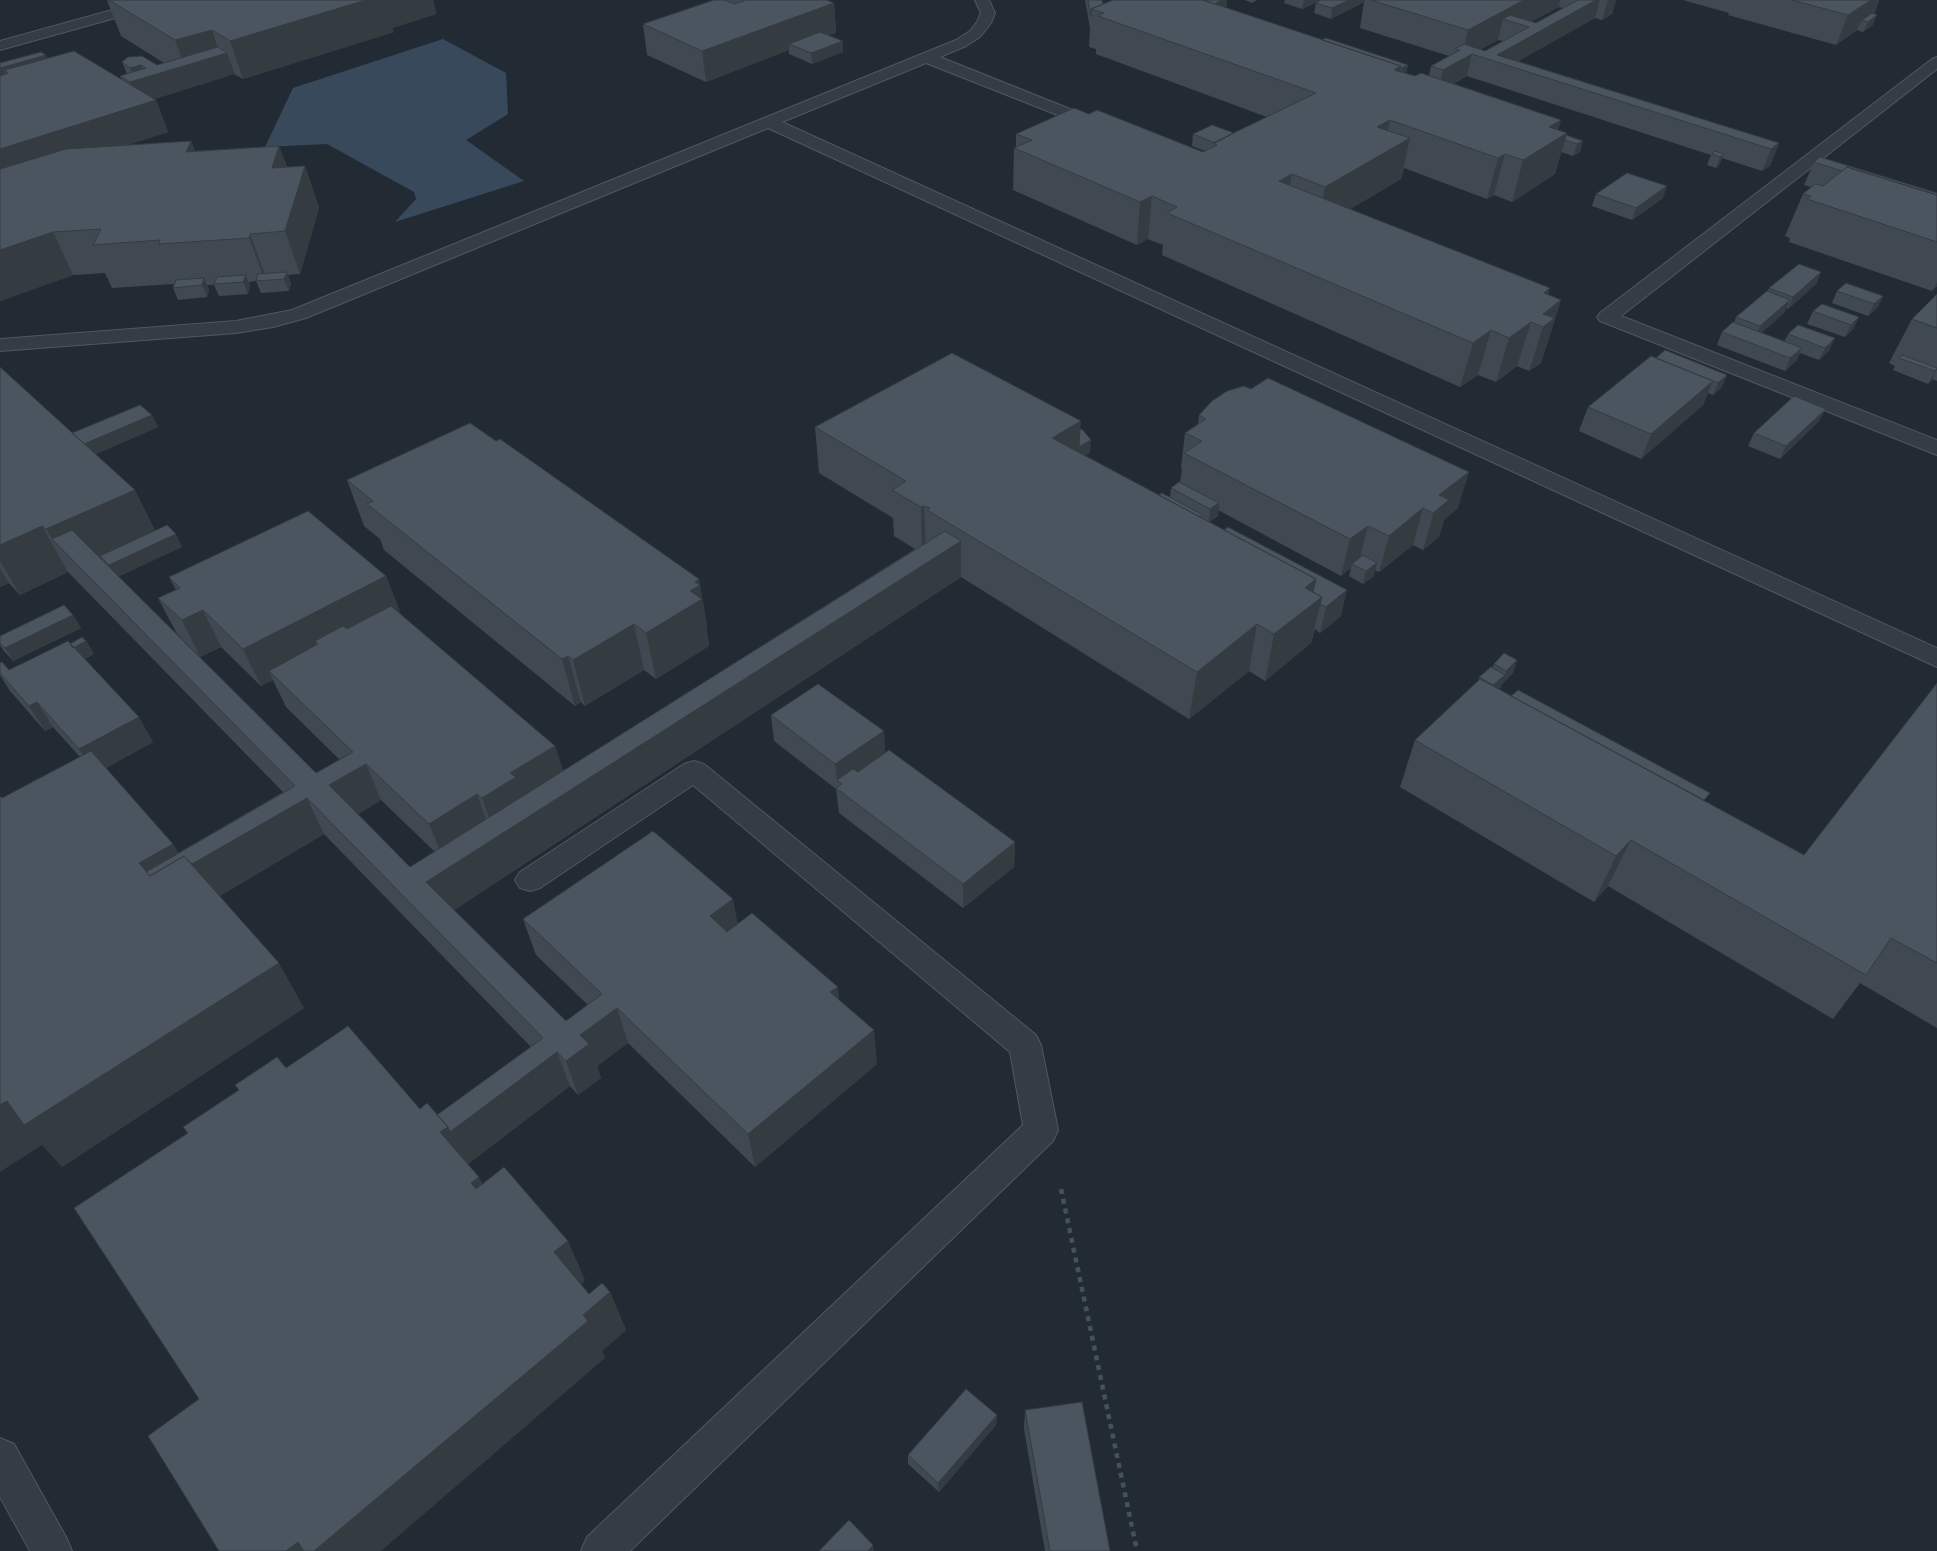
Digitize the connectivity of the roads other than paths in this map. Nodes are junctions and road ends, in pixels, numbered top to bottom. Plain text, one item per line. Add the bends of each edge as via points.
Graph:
1 (164, 0) edge
2 (982, 0) edge
3 (0, 46) edge
4 (926, 57) junction
5 (1937, 62) edge
6 (768, 122) junction
7 (1099, 126) edge
8 (0, 345) edge
9 (1937, 448) edge
10 (1937, 658) edge
11 (530, 880) dead end
12 (0, 1458) edge
13 (52, 1551) edge
14 (601, 1551) edge

1 - 3 lane
2 - 4 lane via 988,13 975,34
4 - 6 lane
4 - 7 lane
5 - 9 lane via 1606,317
6 - 8 lane via 299,314 236,326
6 - 10 lane
11 - 14 lane via 694,771 1025,1044 1041,1130
12 - 13 lane

